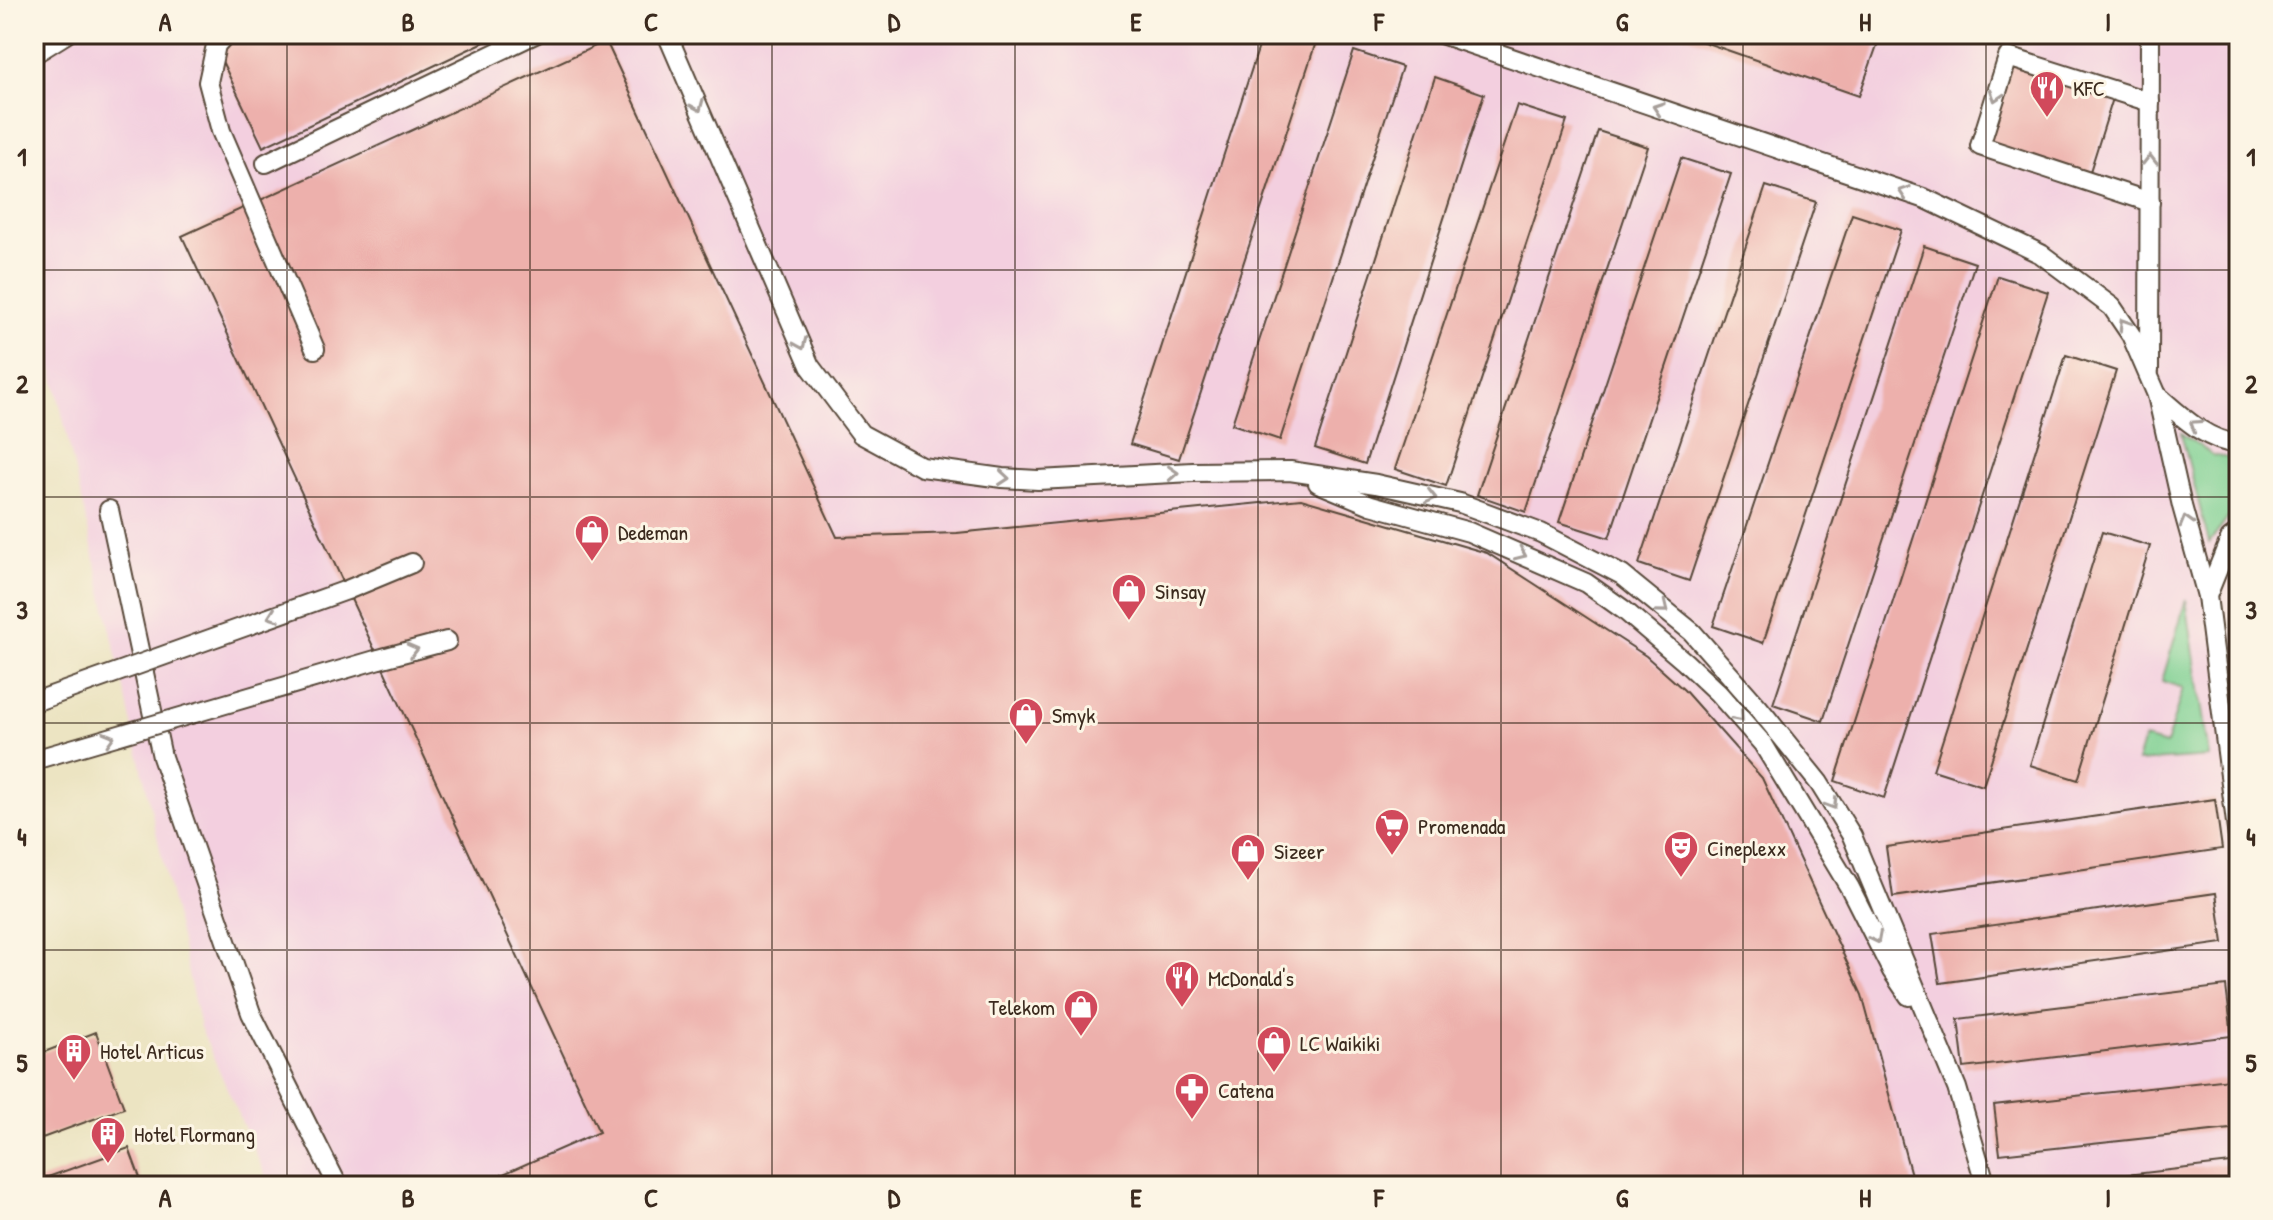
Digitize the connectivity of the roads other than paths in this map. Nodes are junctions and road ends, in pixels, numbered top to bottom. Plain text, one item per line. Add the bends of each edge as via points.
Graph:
1 (66, 34) edge
2 (226, 34) edge
3 (535, 34) edge
4 (667, 34) edge
5 (1441, 34) edge
6 (2150, 34) edge
7 (34, 54) edge
8 (2150, 102) junction
9 (266, 163) dead end
10 (2150, 202) junction
11 (315, 349) dead end
12 (2153, 386) junction
13 (2239, 444) edge
14 (1290, 471) junction
15 (109, 510) dead end
16 (2239, 532) edge
17 (412, 563) dead end
18 (2207, 596) junction
19 (447, 641) dead end
20 (34, 702) edge
21 (34, 760) edge
22 (2239, 846) edge
23 (1934, 1034) junction
24 (338, 1186) edge
25 (1986, 1186) edge

1 - 7 lane
2 - 11 lane via 216,45 208,82 221,131
3 - 9 lane
4 -> 14 lane via 810,366 861,434 922,467 1002,478
12 -> 5 lane via 2112,307 2041,254 1926,199
6 - 8 lane
10 -> 8 lane
8 -> 10 lane via 2008,57 1980,146
10 - 12 lane
13 -> 12 lane via 2194,426
18 -> 12 lane
14 -> 23 lane via 1371,505 1469,532 1586,583 1685,662 1763,744 1850,888 1892,971
14 -> 23 lane via 1460,503 1541,533 1622,575 1692,632 1811,772 1852,836
15 - 24 lane via 162,757 251,1013
16 - 18 lane via 2230,539
17 -> 20 lane, bridge
18 - 22 lane
21 -> 19 lane, bridge
23 - 25 lane via 1957,1088

